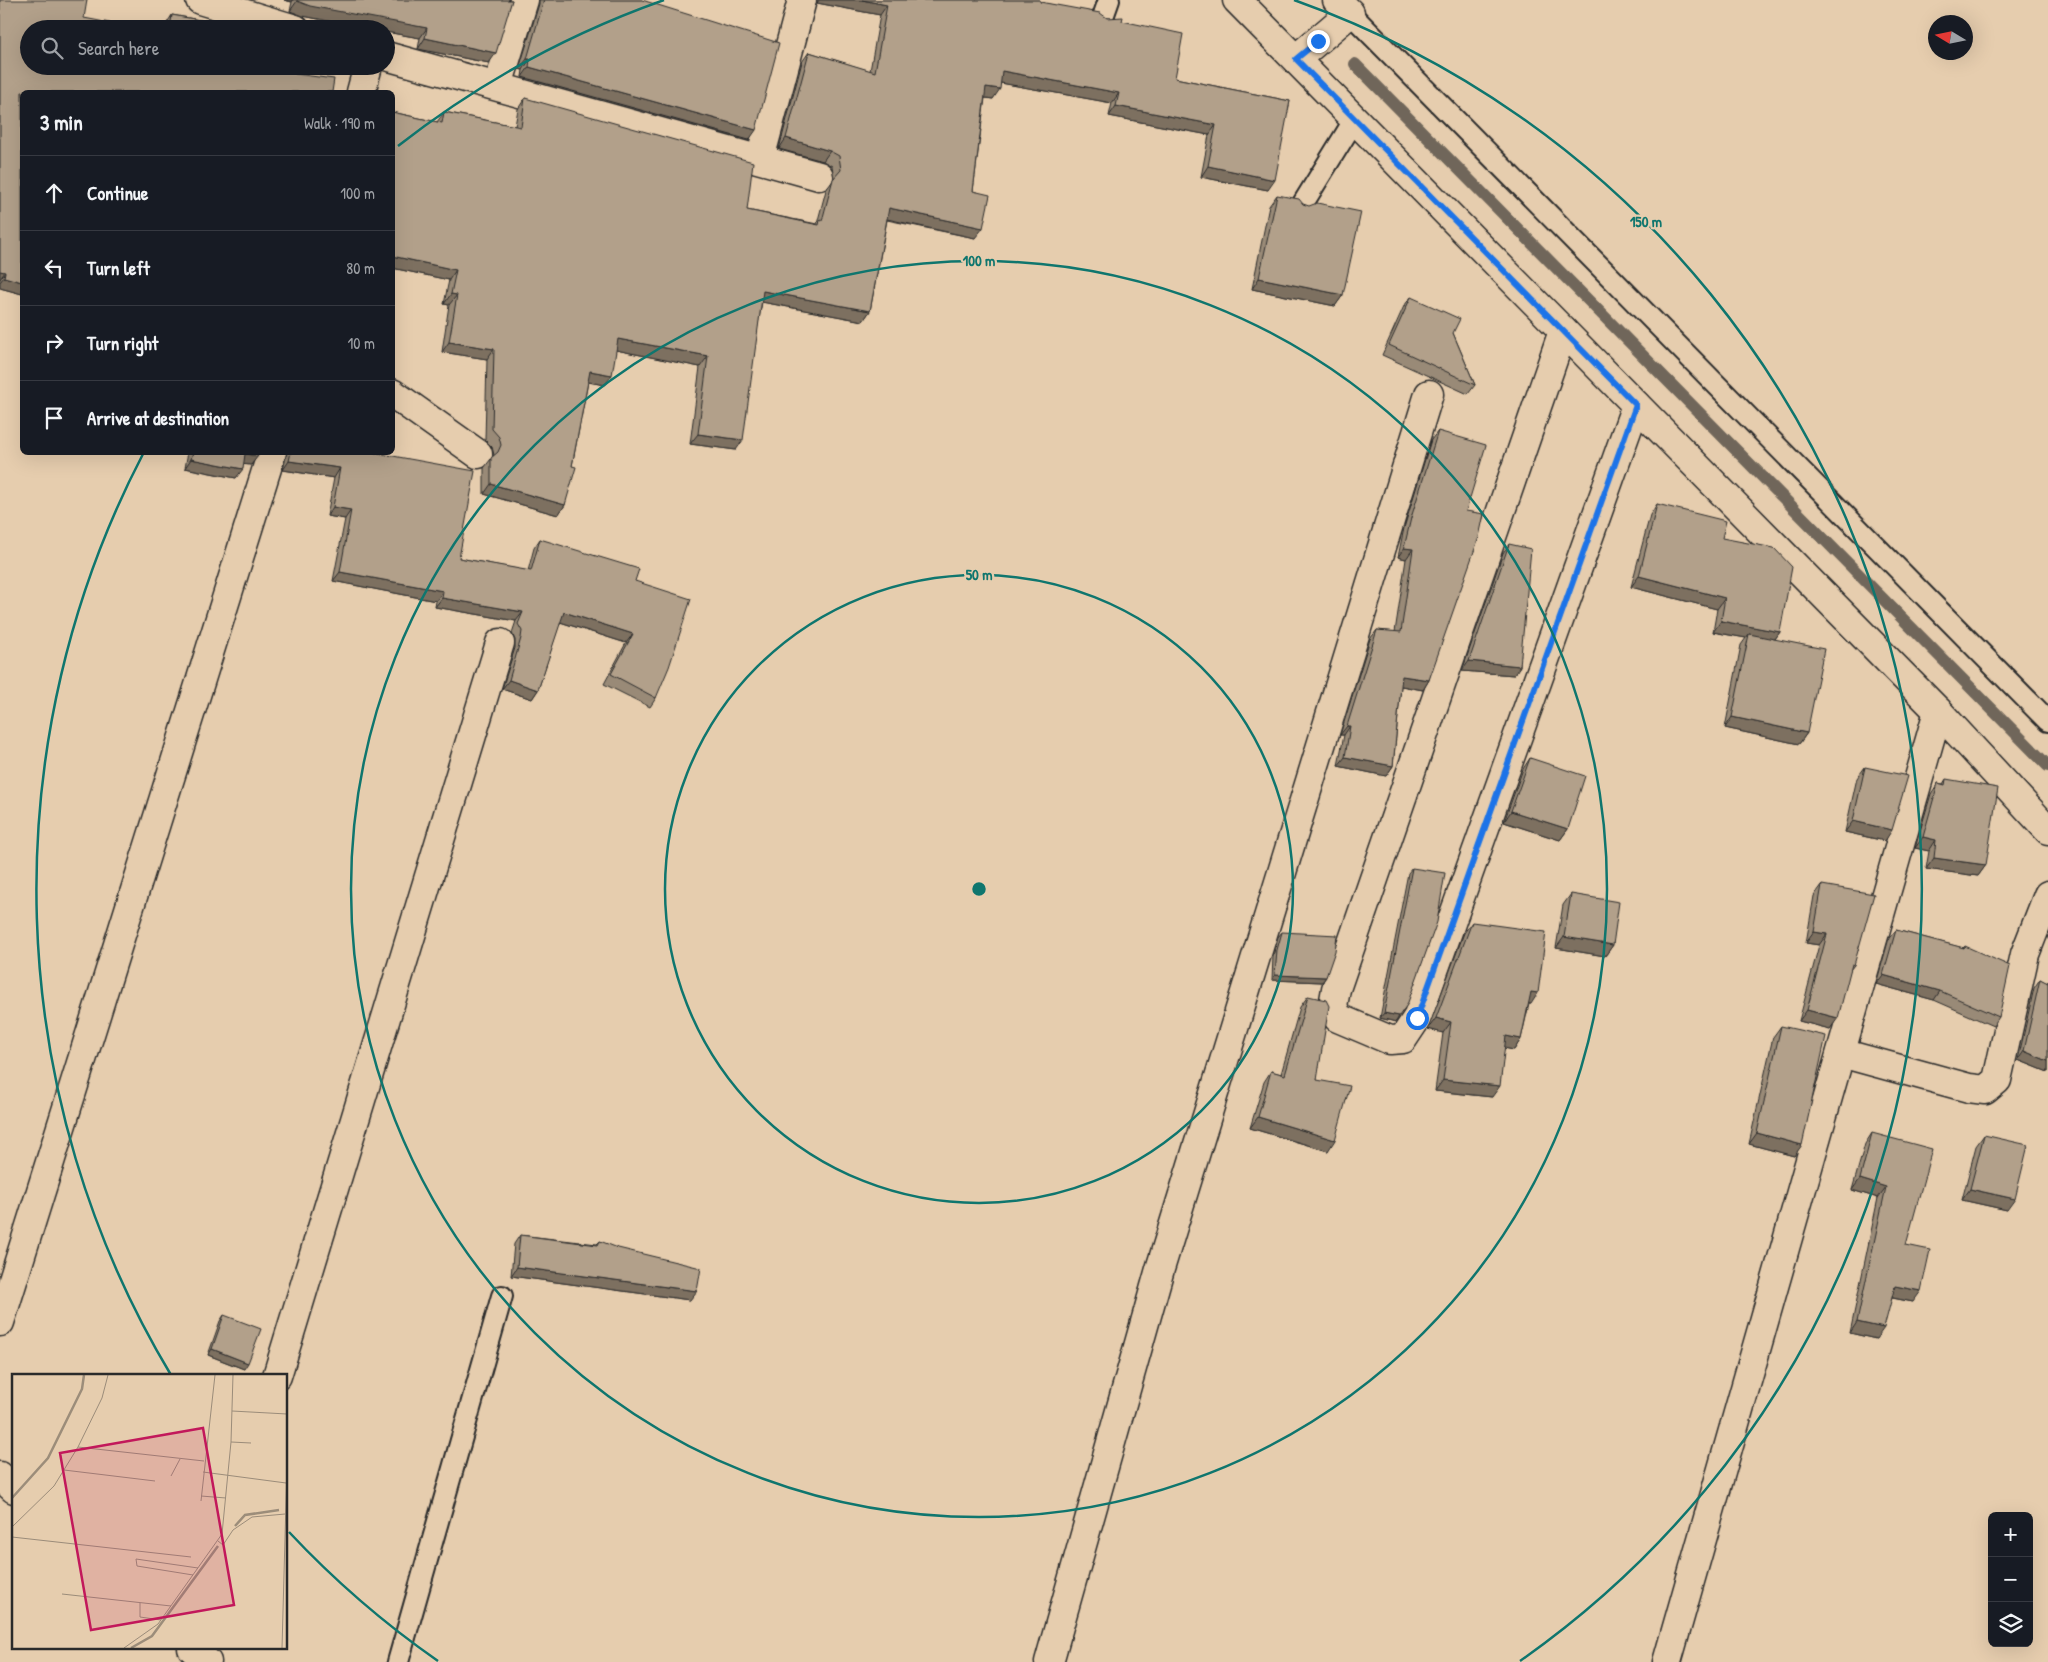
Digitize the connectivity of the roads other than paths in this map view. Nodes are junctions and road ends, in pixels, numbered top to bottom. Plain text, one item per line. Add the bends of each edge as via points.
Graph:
1 (200, 0) edge
2 (524, 0) edge
3 (802, 0) edge
4 (1237, 0) edge
5 (1343, 7) edge
6 (266, 20) edge
7 (395, 58) edge
8 (1296, 59) junction
9 (366, 75) edge
10 (498, 86) junction
11 (362, 90) edge
12 (1355, 119) junction
13 (760, 159) junction
14 (819, 176) dead end
15 (1302, 205) edge
16 (1563, 331) junction
17 (1429, 394) dead end
18 (395, 395) edge
19 (1636, 405) junction
20 (478, 454) dead end
21 (271, 455) edge
22 (500, 642) dead end
23 (1938, 711) junction
24 (2048, 721) edge
25 (2048, 830) edge
26 (2048, 895) edge
27 (1841, 1053) junction
28 (502, 1296) dead end
29 (0, 1322) edge
30 (278, 1374) edge
31 (0, 1476) edge
32 (12, 1487) edge
33 (398, 1662) edge
34 (1049, 1662) edge
35 (1667, 1662) edge

1 - 6 street
2 - 10 street
3 - 13 street
4 - 8 street
5 - 8 street
5 - 24 lane
7 - 10 street
8 - 12 street
9 - 11 street
10 - 13 street
12 - 15 lane
12 - 16 street
13 - 14 street
16 - 19 street
16 - 19 street via 1336,989 1333,1006 1338,1018 1390,1040 1403,1039 1417,1018
17 - 34 street via 1160,1269
18 - 20 street
19 - 23 street
21 - 29 street
22 - 30 street
23 - 25 street
23 - 27 street
26 - 27 street via 2025,954 1997,1080 1985,1090
27 - 35 street
28 - 33 lane
31 - 32 street

